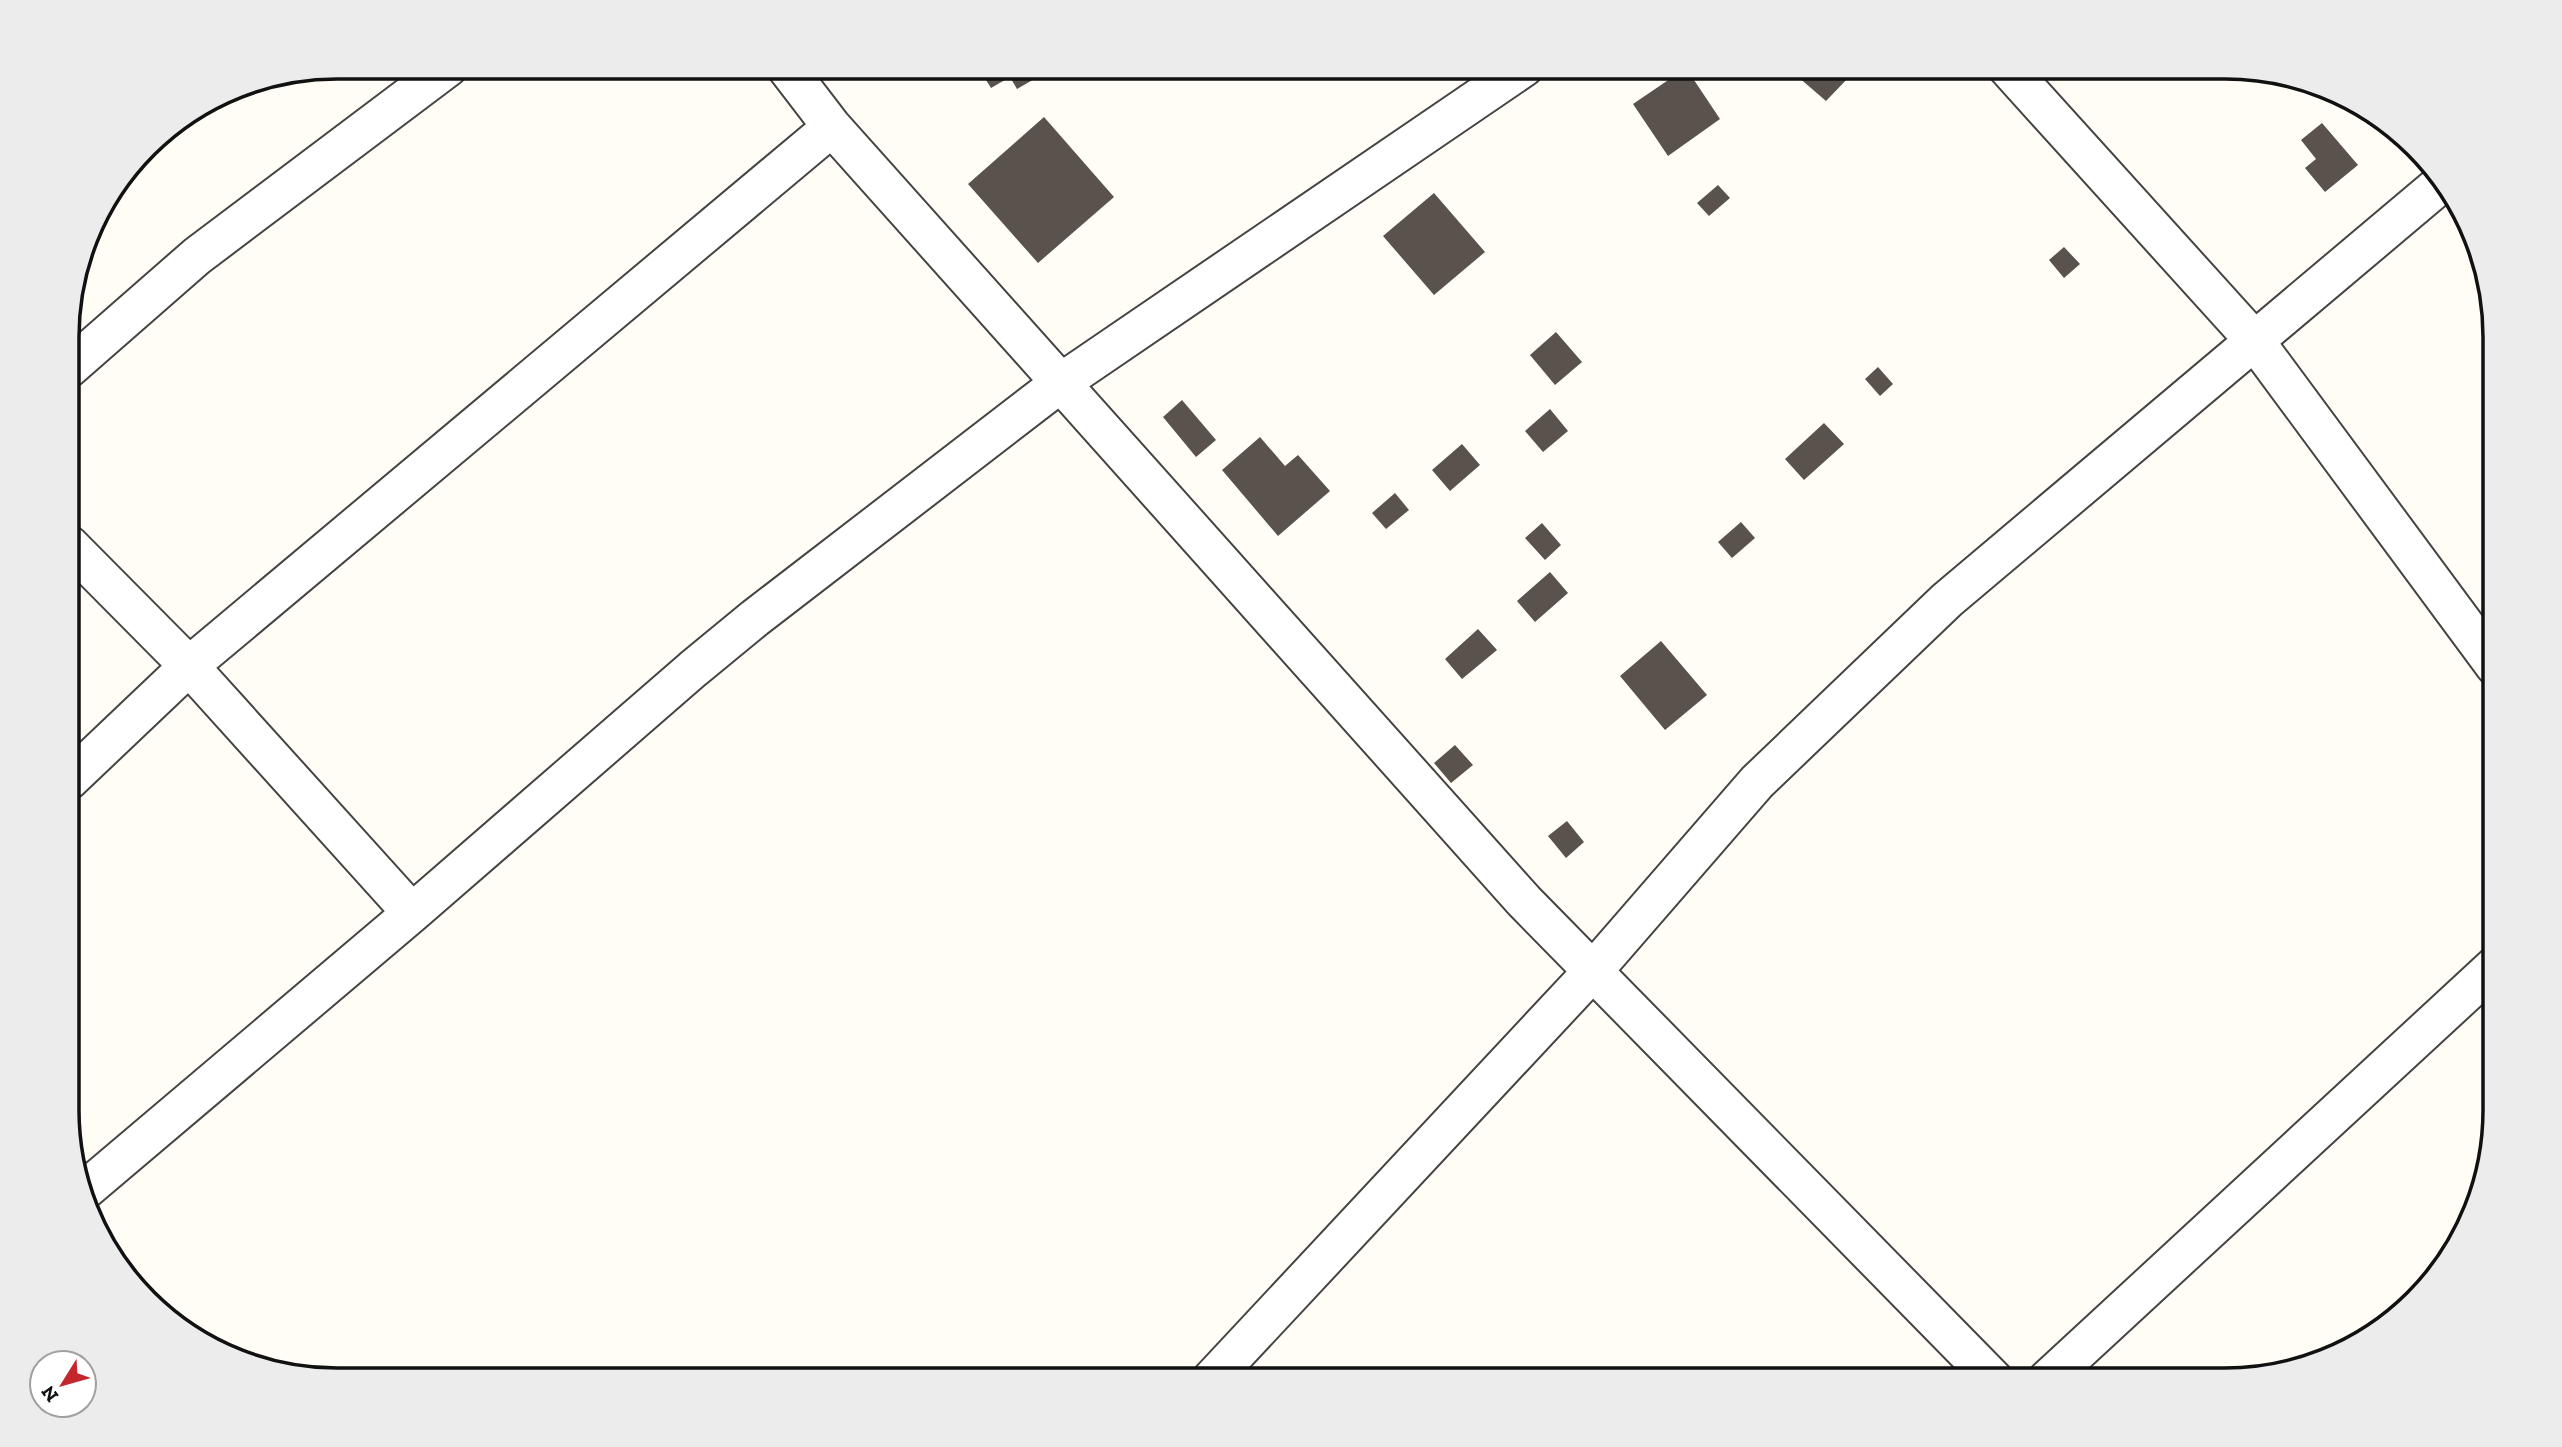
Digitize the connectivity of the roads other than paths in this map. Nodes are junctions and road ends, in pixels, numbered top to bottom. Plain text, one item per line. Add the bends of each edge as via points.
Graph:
1 (432, 79) edge
2 (796, 79) edge
3 (1505, 79) edge
4 (2019, 79) edge
5 (832, 127) junction
6 (2436, 188) edge
7 (2255, 340) junction
8 (79, 360) edge
9 (1059, 384) junction
10 (79, 555) edge
11 (2483, 650) edge
12 (189, 666) junction
13 (79, 770) edge
14 (412, 914) junction
15 (1593, 971) junction
16 (2483, 977) edge
17 (90, 1185) edge
18 (1222, 1368) edge
19 (1982, 1368) edge
20 (2060, 1368) edge

1 - 8 street via 197,256
2 - 5 street
3 - 9 street
4 - 7 street
5 - 9 street
5 - 12 street
6 - 7 street
7 - 11 street
7 - 15 street via 1937,610 1757,782
9 - 14 street via 755,618
9 - 15 street via 1524,901
10 - 12 street
12 - 13 street
12 - 14 street
14 - 17 street
15 - 18 street
15 - 19 street
16 - 20 street

